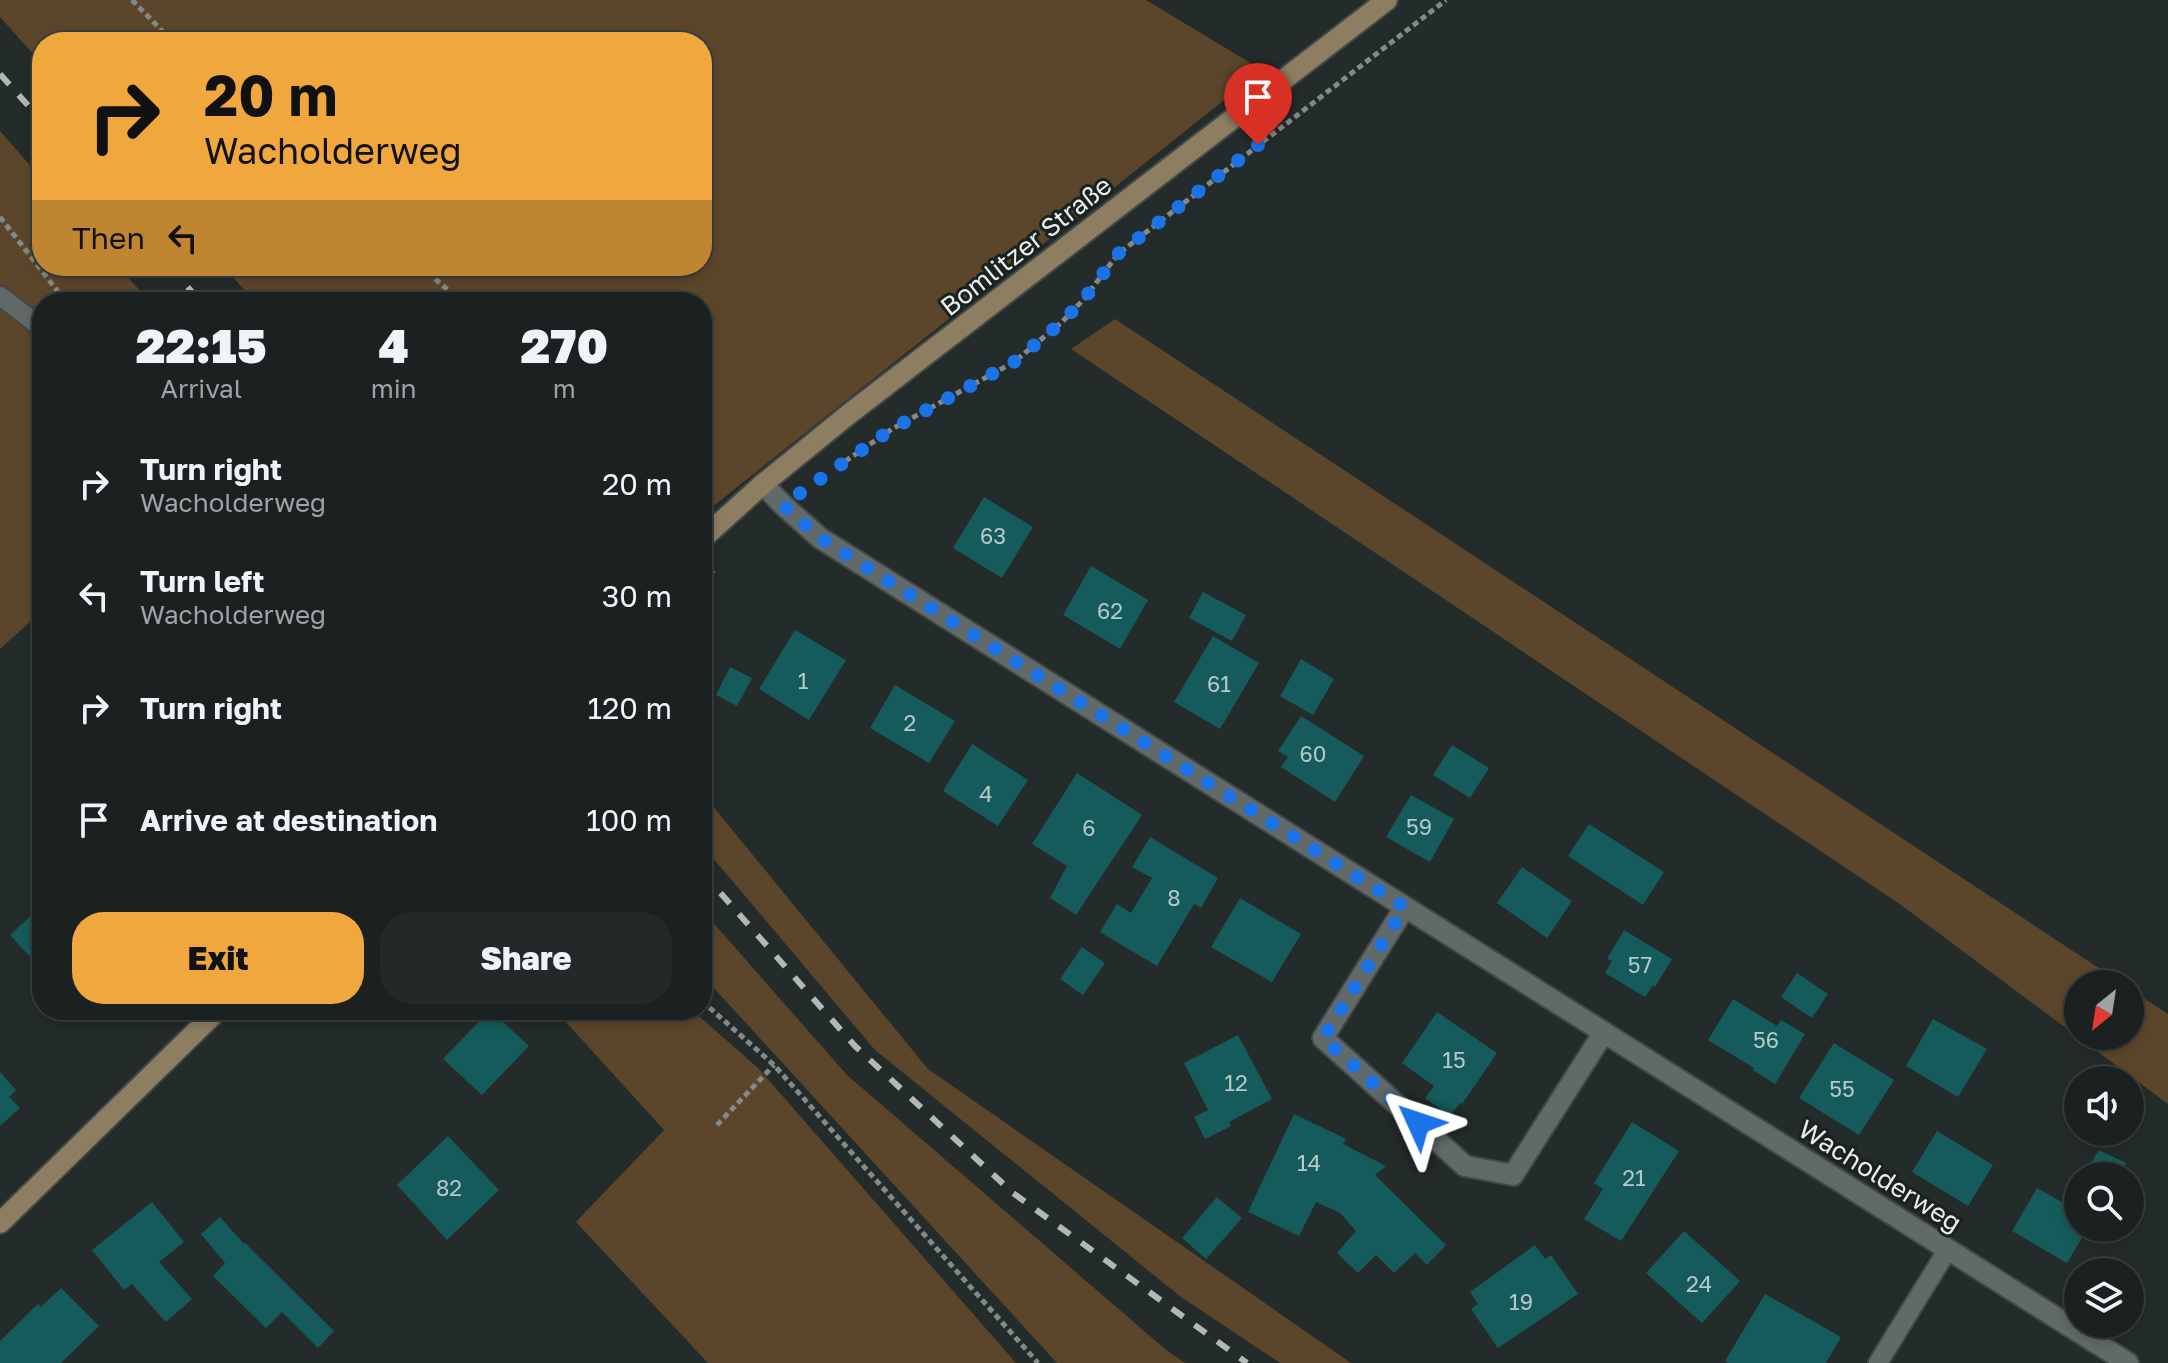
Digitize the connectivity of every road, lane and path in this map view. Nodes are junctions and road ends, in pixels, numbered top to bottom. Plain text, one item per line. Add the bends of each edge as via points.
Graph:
1 (132, 0) edge
2 (1387, 0) edge
3 (1446, 0) edge
4 (163, 32) edge
5 (0, 217) edge
6 (32, 258) edge
7 (46, 276) edge
8 (432, 276) edge
9 (58, 292) edge
10 (450, 292) edge
11 (0, 296) edge
12 (32, 320) edge
13 (831, 471) dead end
14 (763, 484) junction
15 (712, 530) edge
16 (725, 559) dead end
17 (712, 571) edge
18 (1405, 907) junction
19 (712, 1010) edge
20 (208, 1020) edge
21 (1604, 1032) junction
22 (774, 1065) junction
23 (717, 1125) dead end
24 (0, 1223) edge
25 (1948, 1249) junction
26 (1038, 1363) edge
27 (1878, 1363) edge
28 (2128, 1363) edge

1 - 4 path
2 - 14 street, Bomlitzer Straße
3 - 13 path via 1118,254 1062,322 1014,362 892,429
5 - 6 path
7 - 9 path
8 - 10 path
11 - 12 lane
14 - 15 street, Bomlitzer Straße
14 - 18 street, Wacholderweg via 820,538
16 - 17 path
18 - 21 street, Wacholderweg
18 - 21 street via 1323,1038 1465,1166 1513,1175
19 - 22 path
20 - 24 street
21 - 25 street, Wacholderweg
22 - 23 path
22 - 26 path
25 - 27 lane
25 - 28 street, Wacholderweg

